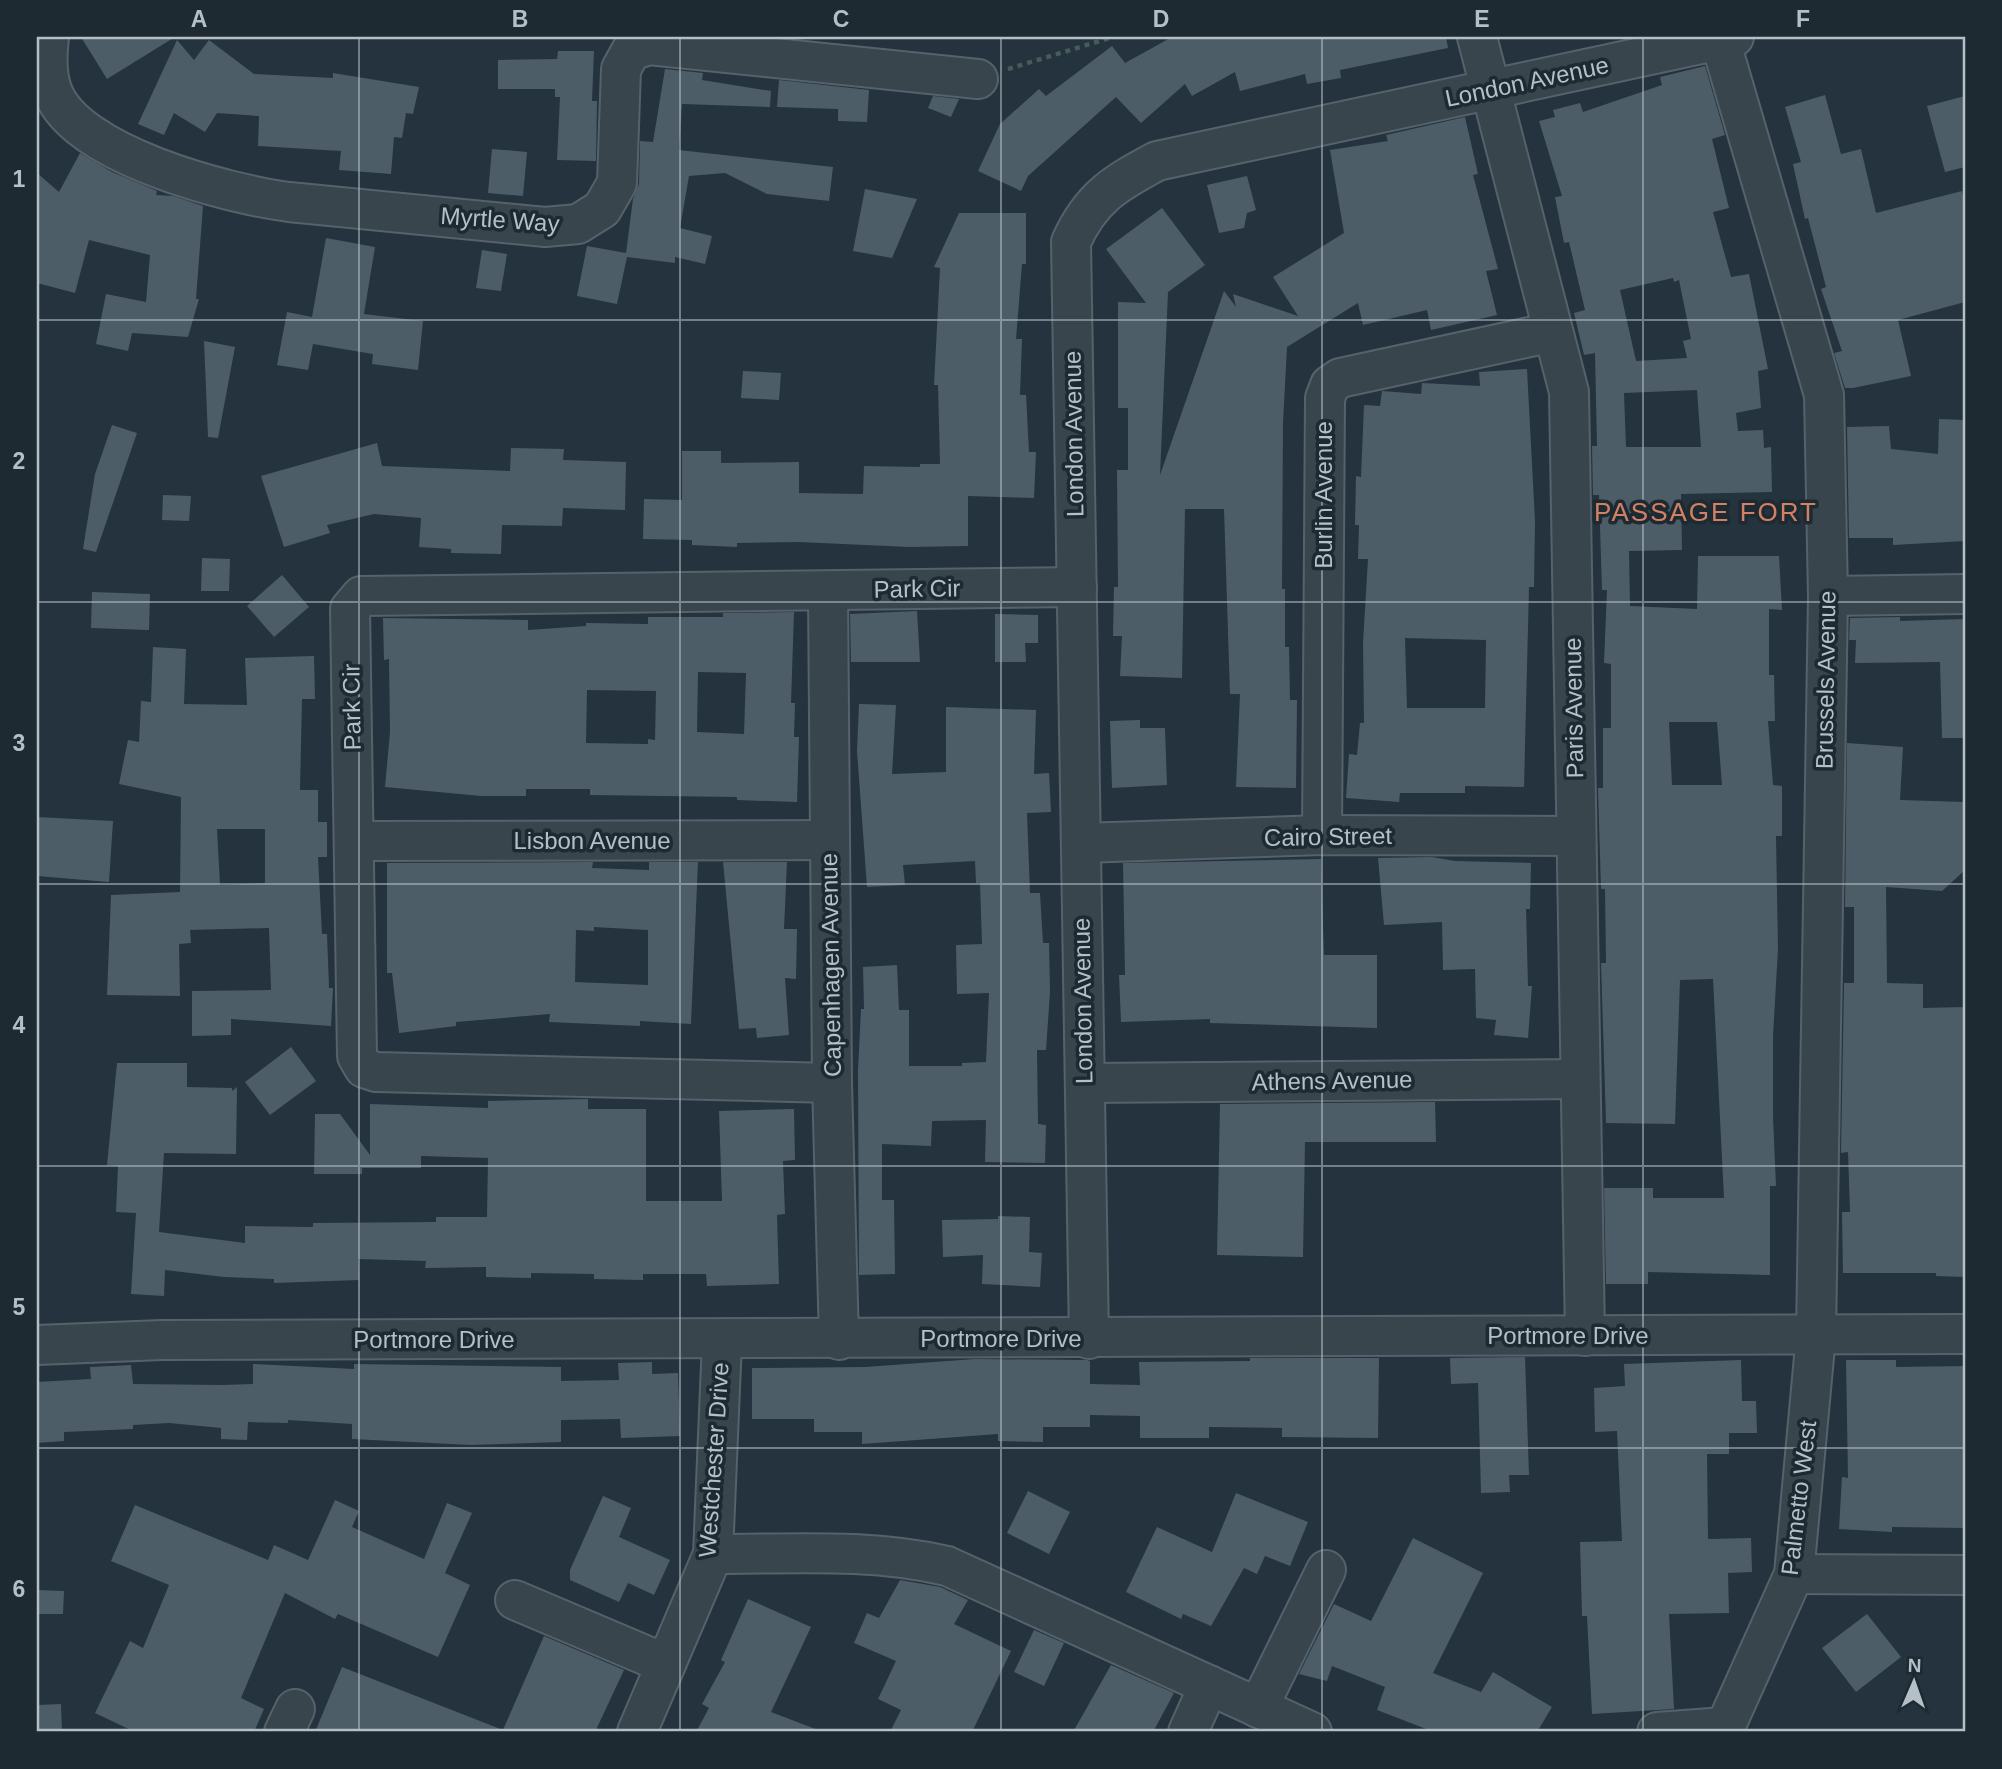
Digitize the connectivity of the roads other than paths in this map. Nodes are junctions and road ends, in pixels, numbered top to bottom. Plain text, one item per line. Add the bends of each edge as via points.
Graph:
1 (49, 37) edge
2 (1477, 37) edge
3 (1727, 38) edge
4 (978, 79) road end
5 (1490, 90) junction
6 (1553, 332) junction
7 (1077, 587) junction
8 (828, 591) junction
9 (1965, 594) edge
10 (1828, 596) junction
11 (1322, 835) junction
12 (1576, 836) junction
13 (830, 840) junction
14 (354, 841) junction
15 (1081, 843) junction
16 (1580, 1079) junction
17 (832, 1083) junction
18 (1085, 1083) junction
19 (1965, 1334) edge
20 (1816, 1335) junction
21 (1584, 1336) junction
22 (1089, 1339) junction
23 (839, 1340) junction
24 (722, 1341) junction
25 (37, 1345) edge
26 (713, 1554) junction
27 (1326, 1570) dead end
28 (1794, 1574) junction
29 (1965, 1575) edge
30 (515, 1600) dead end
31 (666, 1664) junction
32 (1209, 1685) junction
33 (1258, 1707) junction
34 (1724, 1730) edge
35 (637, 1732) edge
36 (1188, 1732) edge
37 (1312, 1732) edge
38 (1657, 1732) edge

1 - 4 street, Myrtle Way via 46,57 52,92 71,118 99,140 191,181 289,202 544,228 578,225 602,209 617,183 621,69 631,51 649,45
2 - 5 street, Paris Avenue
3 - 5 street, London Avenue
3 - 10 street, Brussels Avenue via 1824,395
5 - 6 street, Paris Avenue
5 - 7 street, London Avenue via 1157,161 1110,187 1082,218 1072,242
6 - 11 street, Burlin Avenue via 1340,378 1330,385 1325,398
6 - 12 street, Paris Avenue via 1569,392
7 - 8 street, Park Cir
7 - 15 street, London Avenue
8 - 13 street, Capenhagen Avenue
8 - 14 street, Park Cir via 361,596 350,609
9 - 10 street
10 - 20 street, Brussels Avenue
11 - 12 street, Cairo Street
11 - 15 street, Cairo Street
12 - 16 street, Paris Avenue
13 - 14 street, Lisbon Avenue
13 - 17 street, Capenhagen Avenue
14 - 17 street, Park Cir via 357,1056 365,1068 376,1072
15 - 18 street, London Avenue
16 - 18 street, Athens Avenue
16 - 21 street, Paris Avenue
17 - 23 street, Capenhagen Avenue
18 - 22 street, London Avenue
19 - 20 street, Portmore Drive
20 - 21 street, Portmore Drive
20 - 28 street, Palmetto West
21 - 22 street, Portmore Drive
22 - 23 street, Portmore Drive
23 - 24 street, Portmore Drive
24 - 25 street, Portmore Drive via 162,1340
24 - 26 street, Westchester Drive
26 - 31 street, Westchester Drive
26 - 32 street via 874,1554 947,1566
27 - 33 street
28 - 29 street
28 - 34 street, Palmetto West
30 - 31 street
31 - 35 street, Westchester Drive
32 - 33 street
32 - 36 street
33 - 37 street
34 - 38 street

